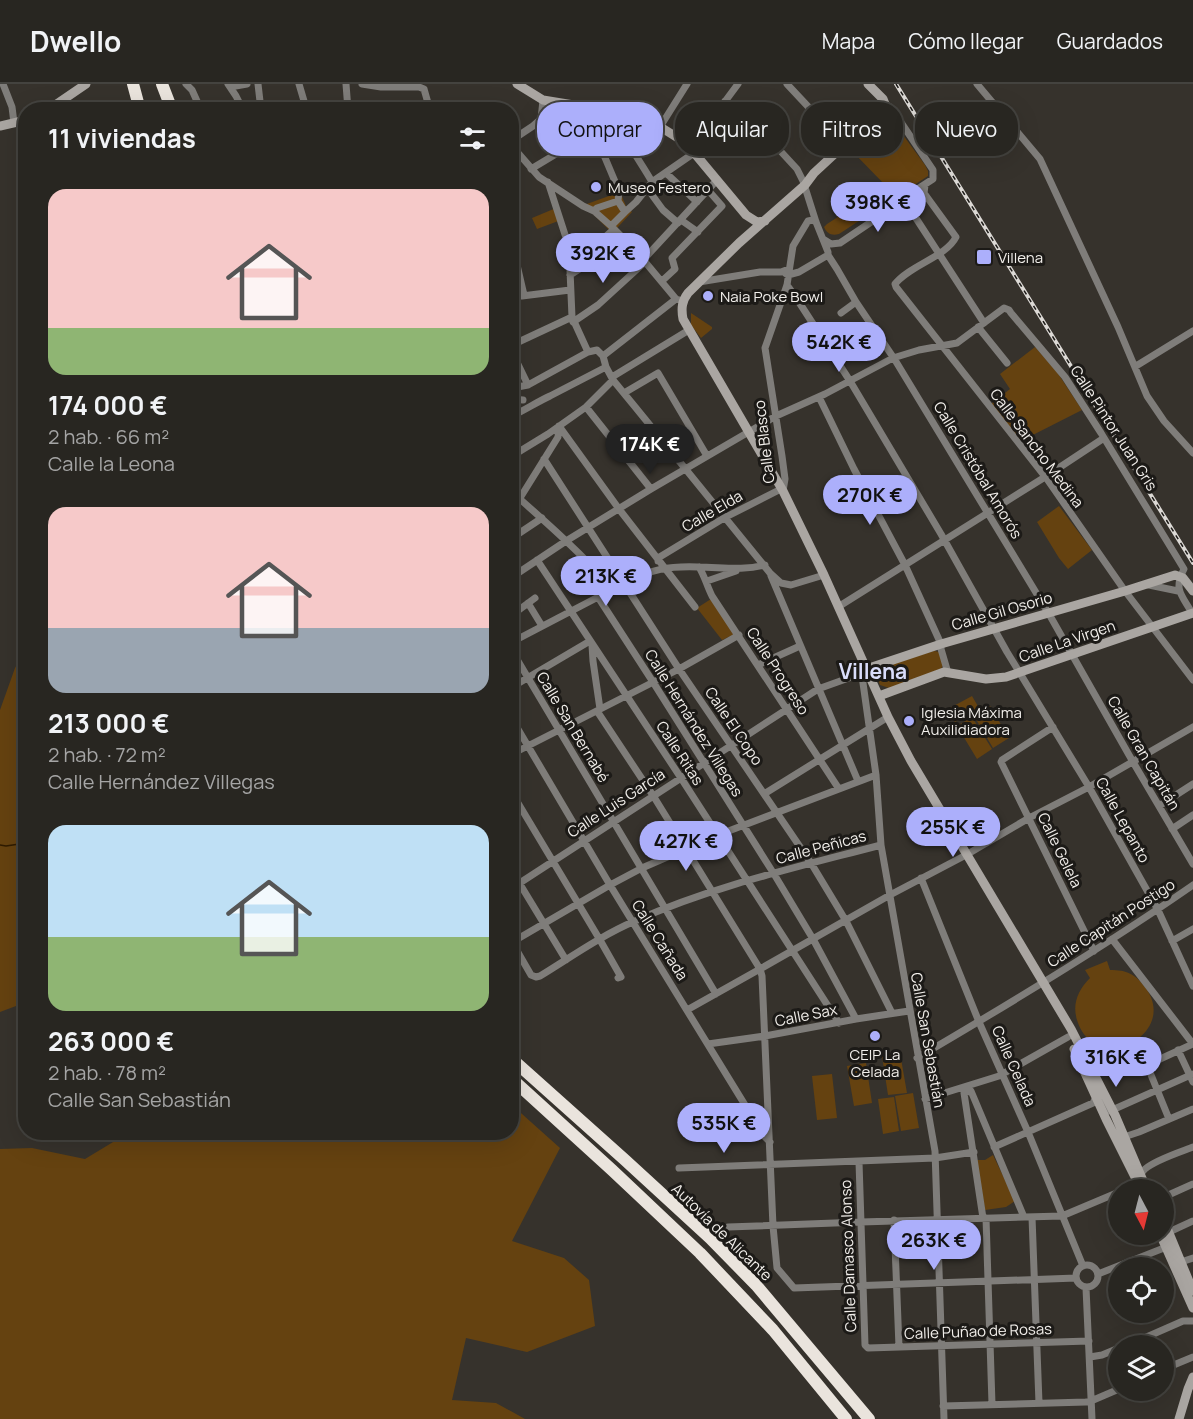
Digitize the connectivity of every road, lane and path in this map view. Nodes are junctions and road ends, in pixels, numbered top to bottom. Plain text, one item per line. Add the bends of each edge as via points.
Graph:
1 (3, 84) edge
2 (86, 84) edge
3 (186, 84) edge
4 (247, 84) edge
5 (258, 84) edge
6 (299, 84) edge
7 (346, 84) edge
8 (362, 84) edge
9 (517, 84) edge
10 (687, 84) edge
11 (738, 84) edge
12 (787, 84) edge
13 (868, 84) edge
14 (977, 84) edge
15 (162, 85) edge
16 (229, 86) edge
17 (426, 87) edge
18 (528, 88) edge
19 (543, 100) junction
20 (882, 100) joint
21 (725, 101) joint
22 (60, 102) edge
23 (169, 102) edge
24 (197, 102) edge
25 (238, 102) edge
26 (260, 102) edge
27 (302, 102) edge
28 (347, 102) edge
29 (428, 102) edge
30 (555, 102) edge
31 (804, 102) edge
32 (18, 122) edge
33 (663, 122) edge
34 (14, 123) junction
35 (0, 126) edge
36 (0, 131) edge
37 (519, 135) edge
38 (519, 154) edge
39 (553, 156) edge
40 (605, 156) edge
41 (636, 156) edge
42 (685, 156) edge
43 (697, 156) edge
44 (832, 156) edge
45 (531, 169) junction
46 (666, 173) junction
47 (717, 180) junction
48 (548, 182) junction
49 (928, 183) junction
50 (649, 185) junction
51 (708, 190) junction
52 (804, 190) junction
53 (618, 201) junction
54 (900, 201) junction
55 (697, 202) junction
56 (594, 211) junction
57 (625, 212) junction
58 (746, 215) junction
59 (680, 222) junction
60 (816, 222) junction
61 (762, 224) junction
62 (613, 228) junction
63 (698, 232) junction
64 (823, 239) junction
65 (740, 243) junction
66 (938, 254) junction
67 (828, 255) junction
68 (645, 260) junction
69 (717, 265) junction
70 (786, 272) junction
71 (570, 275) junction
72 (519, 276) edge
73 (718, 278) junction
74 (662, 281) junction
75 (699, 282) junction
76 (786, 285) junction
77 (570, 290) junction
78 (679, 300) junction
79 (856, 302) junction
80 (841, 313) dead end
81 (572, 320) junction
82 (981, 325) junction
83 (689, 330) junction
84 (1193, 331) edge
85 (519, 342) edge
86 (941, 346) junction
87 (588, 352) junction
88 (602, 355) junction
89 (893, 358) junction
90 (1007, 363) dead end
91 (519, 366) edge
92 (1136, 366) junction
93 (606, 367) junction
94 (613, 378) junction
95 (850, 381) junction
96 (528, 385) junction
97 (519, 387) edge
98 (624, 393) junction
99 (819, 397) junction
100 (519, 400) edge
101 (523, 400) dead end
102 (586, 407) junction
103 (519, 413) edge
104 (776, 416) junction
105 (559, 426) junction
106 (748, 433) junction
107 (1104, 438) junction
108 (519, 452) edge
109 (1193, 453) edge
110 (707, 456) junction
111 (544, 459) junction
112 (686, 469) junction
113 (1045, 477) junction
114 (651, 489) junction
115 (519, 490) edge
116 (782, 490) junction
117 (519, 500) edge
118 (619, 509) junction
119 (988, 512) junction
120 (542, 518) junction
121 (724, 518) junction
122 (588, 528) junction
123 (519, 533) edge
124 (944, 540) junction
125 (566, 541) junction
126 (658, 558) junction
127 (537, 560) junction
128 (765, 565) junction
129 (905, 565) junction
130 (699, 567) junction
131 (665, 568) junction
132 (741, 569) junction
133 (519, 572) edge
134 (770, 573) junction
135 (641, 575) junction
136 (824, 575) junction
137 (1178, 576) junction
138 (707, 581) junction
139 (625, 583) junction
140 (1147, 584) junction
141 (613, 589) junction
142 (1125, 591) junction
143 (1178, 591) junction
144 (1193, 591) edge
145 (598, 597) junction
146 (535, 598) dead end
147 (528, 603) junction
148 (838, 607) junction
149 (695, 608) dead end
150 (519, 610) edge
151 (571, 612) junction
152 (1192, 613) edge
153 (1049, 614) junction
154 (542, 626) junction
155 (1153, 627) junction
156 (996, 629) junction
157 (739, 635) junction
158 (519, 638) edge
159 (591, 643) junction
160 (941, 644) junction
161 (800, 646) junction
162 (1073, 655) junction
163 (519, 663) edge
164 (758, 665) junction
165 (679, 669) junction
166 (1020, 672) junction
167 (864, 673) junction
168 (948, 673) junction
169 (528, 678) junction
170 (1193, 680) edge
171 (653, 682) junction
172 (519, 683) edge
173 (818, 689) junction
174 (626, 696) junction
175 (879, 696) junction
176 (599, 710) junction
177 (787, 710) junction
178 (888, 717) junction
179 (1053, 727) junction
180 (1193, 727) edge
181 (870, 728) junction
182 (560, 730) junction
183 (519, 731) edge
184 (842, 745) junction
185 (528, 746) junction
186 (731, 746) junction
187 (519, 750) edge
188 (819, 759) junction
189 (1133, 762) junction
190 (704, 764) junction
191 (876, 776) junction
192 (681, 778) junction
193 (858, 781) junction
194 (1193, 784) edge
195 (1089, 787) junction
196 (839, 789) junction
197 (764, 794) junction
198 (654, 796) junction
199 (519, 805) edge
200 (1158, 806) junction
201 (777, 814) junction
202 (1193, 815) edge
203 (1029, 818) junction
204 (614, 822) junction
205 (744, 826) junction
206 (1172, 829) junction
207 (718, 836) junction
208 (583, 841) junction
209 (881, 845) junction
210 (686, 849) junction
211 (966, 855) junction
212 (553, 861) junction
213 (811, 863) junction
214 (1193, 864) edge
215 (642, 868) junction
216 (774, 874) junction
217 (921, 878) junction
218 (748, 881) junction
219 (519, 884) joint
220 (609, 885) junction
221 (1193, 885) edge
222 (712, 891) junction
223 (890, 895) junction
224 (578, 904) junction
225 (666, 908) junction
226 (1158, 910) junction
227 (633, 921) junction
228 (846, 921) junction
229 (543, 924) junction
230 (1193, 928) edge
231 (519, 938) edge
232 (600, 939) junction
233 (813, 939) junction
234 (1113, 939) junction
235 (1172, 941) junction
236 (792, 951) junction
237 (1094, 951) junction
238 (519, 955) edge
239 (566, 960) junction
240 (760, 969) junction
241 (618, 978) dead end
242 (1044, 983) junction
243 (1193, 985) edge
244 (716, 994) junction
245 (1056, 1005) junction
246 (687, 1010) junction
247 (909, 1011) junction
248 (892, 1013) junction
249 (856, 1019) junction
250 (980, 1022) junction
251 (838, 1023) junction
252 (765, 1036) junction
253 (1068, 1037) junction
254 (708, 1044) junction
255 (1193, 1044) edge
256 (1178, 1050) junction
257 (917, 1058) junction
258 (519, 1065) edge
259 (1002, 1074) junction
260 (1192, 1077) edge
261 (1087, 1078) junction
262 (519, 1085) edge
263 (1157, 1090) junction
264 (1096, 1097) junction
265 (925, 1099) junction
266 (1193, 1109) edge
267 (1113, 1110) junction
268 (1169, 1119) junction
269 (1029, 1132) junction
270 (1124, 1136) junction
271 (770, 1142) junction
272 (994, 1147) junction
273 (1193, 1147) edge
274 (974, 1152) junction
275 (935, 1158) junction
276 (859, 1162) junction
277 (771, 1165) junction
278 (679, 1168) dead end
279 (1133, 1179) edge
280 (1135, 1179) edge
281 (1140, 1179) edge
282 (1193, 1184) edge
283 (1174, 1193) edge
284 (1108, 1197) edge
285 (1062, 1216) junction
286 (1028, 1217) junction
287 (985, 1218) junction
288 (936, 1219) junction
289 (894, 1220) junction
290 (861, 1221) junction
291 (1193, 1221) edge
292 (773, 1226) junction
293 (728, 1227) dead end
294 (1174, 1228) edge
295 (1172, 1245) edge
296 (1166, 1247) junction
297 (1193, 1258) edge
298 (1181, 1260) junction
299 (1083, 1266) junction
300 (1098, 1274) junction
301 (1076, 1278) junction
302 (1035, 1280) junction
303 (988, 1281) junction
304 (939, 1283) junction
305 (897, 1284) junction
306 (863, 1286) junction
307 (1086, 1288) junction
308 (1193, 1292) edge
309 (1193, 1308) edge
310 (1193, 1321) edge
311 (1152, 1335) edge
312 (1089, 1341) junction
313 (1037, 1342) junction
314 (991, 1344) junction
315 (942, 1346) junction
316 (899, 1347) junction
317 (868, 1348) joint
318 (1108, 1353) edge
319 (1090, 1357) junction
320 (1193, 1357) edge
321 (1174, 1365) edge
322 (1193, 1377) edge
323 (1193, 1386) edge
324 (1108, 1394) edge
325 (1191, 1398) edge
326 (1091, 1401) junction
327 (1040, 1403) junction
328 (992, 1404) junction
329 (944, 1406) junction
330 (846, 1419) edge
331 (869, 1419) edge
332 (944, 1419) edge
333 (1092, 1419) edge
334 (1179, 1419) edge
335 (1185, 1419) edge

1 - 34 street
2 - 22 street
3 - 24 street
4 - 16 street
5 - 26 street
6 - 27 street
7 - 28 street
8 - 17 street
9 - 18 street
10 - 33 street
11 - 21 street
12 - 31 street
13 - 20 street
14 - 92 street via 1040,159
15 - 23 highway
16 - 25 street
17 - 29 street
18 - 19 street
19 - 30 street
19 - 37 street via 541,119
20 - 49 street via 926,157 934,173
21 - 52 street, Calle Cristóbal Amorós via 797,169
32 - 34 street
34 - 35 street
35 - 36 street
38 - 45 street
39 - 45 street
40 - 53 street via 619,191
41 - 50 street via 646,170
42 - 46 street
43 - 47 street
44 - 52 street via 814,173
45 - 48 street
46 - 50 street
46 - 55 street
47 - 51 street
47 - 58 street
48 - 56 street
48 - 71 street via 570,247
49 - 54 street
49 - 66 street via 924,193 956,237
50 - 57 street
50 - 59 street via 663,210
51 - 55 street
51 - 63 street via 722,206
52 - 60 street, Calle Cristóbal Amorós
52 - 61 street
53 - 56 street
53 - 57 street
54 - 64 street via 840,243 831,244
54 - 66 street via 910,209
55 - 59 street
56 - 62 street
57 - 62 street
58 - 61 street
58 - 65 street via 748,228
59 - 63 street
59 - 68 street
60 - 64 street, Calle Cristóbal Amorós
60 - 70 street, Calle Blasco via 808,221 793,246
61 - 65 street
62 - 68 street
62 - 71 street via 597,244 603,254
63 - 74 street via 672,258 675,269
64 - 67 street, Calle Cristóbal Amorós
65 - 69 street
66 - 82 street
66 - 86 street, Calle Sancho Medina via 895,284
67 - 70 street via 799,272
67 - 79 street, Calle Cristóbal Amorós
68 - 74 street
68 - 81 street via 598,305
69 - 73 street via 721,273
69 - 75 street
70 - 73 street
70 - 76 street, Calle Blasco
71 - 77 street
72 - 77 street via 523,295
73 - 75 street
74 - 78 street
75 - 78 street
76 - 95 street, Calle Lepanto
76 - 104 street, Calle Blasco via 765,348
77 - 81 street
78 - 83 street
78 - 88 street
79 - 80 street
79 - 89 street, Calle Cristóbal Amorós
81 - 85 street
81 - 87 street
82 - 86 street via 957,343
82 - 90 street
82 - 107 street, Calle Pintor Juan Gris via 1002,309 1009,310 1056,366
83 - 94 street
83 - 106 street
84 - 92 street
86 - 89 street
86 - 113 street, Calle Sancho Medina
87 - 88 street via 597,350
87 - 96 street
88 - 93 street
89 - 95 street
89 - 119 street, Calle Cristóbal Amorós
91 - 96 street
92 - 109 street via 1147,396
93 - 94 street
93 - 103 street
94 - 98 street
94 - 102 street
95 - 99 street
95 - 124 street, Calle Lepanto
96 - 97 street
98 - 110 street via 658,373
98 - 112 street
99 - 104 street
99 - 129 street
100 - 101 street
102 - 105 street
102 - 114 street
104 - 106 street
104 - 116 street, Calle Blasco via 785,479
105 - 108 street
105 - 111 street via 558,437
105 - 118 street
106 - 110 street
106 - 116 street
107 - 113 street
107 - 137 street, Calle Pintor Juan Gris via 1184,569
110 - 112 street
111 - 115 street
111 - 122 street, Calle El Copo
112 - 114 street
112 - 121 street
113 - 119 street
113 - 142 street, Calle Sancho Medina
114 - 118 street
116 - 121 street, Calle Elda
116 - 136 street
117 - 120 street
118 - 122 street
118 - 126 street
119 - 124 street
119 - 153 street, Calle Cristóbal Amorós
120 - 123 street
120 - 125 street
121 - 126 street, Calle Elda
121 - 128 street
122 - 125 street
122 - 139 street, Calle El Copo
124 - 129 street
124 - 156 street, Calle Lepanto
125 - 127 street
125 - 141 street
126 - 131 street
126 - 135 street, Calle Elda via 656,565
127 - 133 street
127 - 151 street, Calle Ritas
128 - 132 street
128 - 134 street
129 - 148 street
129 - 160 street
130 - 131 street
130 - 132 street
130 - 138 street, Calle Progreso
131 - 135 street
131 - 149 street
132 - 138 street
134 - 136 street via 781,583 791,585
134 - 161 street
135 - 139 street
136 - 148 street
137 - 140 street, Calle Gil Osorio
137 - 143 street, Calle Pintor Juan Gris
137 - 144 street, Calle Pintor Juan Gris
138 - 157 street, Calle Progreso via 712,596
139 - 141 street
139 - 165 street, Calle El Copo
140 - 142 street, Calle Gil Osorio
140 - 143 street
141 - 145 street
142 - 153 street, Calle Gil Osorio
142 - 155 street, Calle Sancho Medina
143 - 152 street
145 - 151 street
145 - 171 street, Calle Hernández Villegas
146 - 147 street
147 - 150 street
147 - 154 street
148 - 167 street
151 - 154 street
151 - 159 street, Calle Ritas
152 - 155 street, Calle La Virgen
153 - 156 street, Calle Gil Osorio
153 - 162 street, Calle Cristóbal Amorós
154 - 158 street
155 - 162 street, Calle La Virgen
155 - 170 street, Calle Sancho Medina
156 - 160 street, Calle Gil Osorio
156 - 166 street, Calle Lepanto
157 - 164 street, Calle Progreso
157 - 165 street
159 - 169 street
159 - 174 street, Calle Ritas
159 - 176 street
160 - 167 street, Calle Gil Osorio
160 - 168 street
161 - 164 street
161 - 173 street
162 - 166 street, Calle La Virgen
162 - 189 street, Calle Gran Capitán
163 - 169 street, Calle San Bernabé
164 - 177 street, Calle Progreso
165 - 171 street
165 - 186 street, Calle El Copo
166 - 168 street, Calle La Virgen via 991,680
166 - 179 street, Calle Lepanto
167 - 173 street, Calle Luis García
167 - 175 street
167 - 181 street, Calle San Sebastián
168 - 175 street
169 - 172 street
169 - 182 street, Calle San Bernabé
171 - 174 street
171 - 190 street, Calle Hernández Villegas
173 - 177 street, Calle Luis García
173 - 184 street
174 - 176 street
174 - 192 street, Calle Ritas
175 - 178 street
176 - 182 street
176 - 198 street
177 - 186 street, Calle Luis García
177 - 188 street, Calle Progreso
178 - 181 street
178 - 211 street
179 - 195 street, Calle Lepanto
179 - 203 street, Calle Gelela via 1001,762
180 - 189 street
181 - 184 street
181 - 191 street, Calle San Sebastián
182 - 185 street
182 - 204 street, Calle San Bernabé
183 - 185 street, Calle Cañada
184 - 188 street
184 - 193 street
185 - 187 street
185 - 208 street, Calle Cañada
186 - 190 street, Calle Luis García
186 - 197 street, Calle El Copo
188 - 196 street, Calle Progreso
188 - 197 street
189 - 195 street
189 - 200 street, Calle Gran Capitán
190 - 192 street, Calle Luis García
190 - 205 street, Calle Hernández Villegas
191 - 193 street
191 - 209 street, Calle San Sebastián
192 - 198 street, Calle Luis García
192 - 207 street, Calle Ritas
193 - 196 street
194 - 200 street
195 - 203 street
195 - 226 street, Calle Lepanto
196 - 201 street
197 - 201 street, Calle El Copo
198 - 204 street, Calle Luis García
198 - 210 street
199 - 212 street
200 - 206 street, Calle Gran Capitán
201 - 205 street
201 - 213 street, Calle El Copo
202 - 206 street
203 - 211 street
203 - 237 street, Calle Gelela
204 - 208 street, Calle Luis García
204 - 215 street, Calle San Bernabé
205 - 207 street
205 - 216 street, Calle Hernández Villegas
206 - 214 street, Calle Gran Capitán
207 - 210 street
207 - 218 street, Calle Ritas
208 - 212 street, Calle Luis García
208 - 220 street, Calle Cañada
209 - 213 street, Calle Peñicas
209 - 223 street, Calle San Sebastián
210 - 215 street
210 - 222 street
211 - 217 street
211 - 242 street
212 - 219 street, Calle Luis García
212 - 224 street
213 - 216 street, Calle Peñicas
213 - 228 street, Calle El Copo
215 - 220 street
215 - 225 street, Calle San Bernabé
216 - 218 street, Calle Peñicas
216 - 233 street, Calle Hernández Villegas
217 - 223 street
217 - 250 street, Calle Celada
218 - 222 street, Calle Peñicas
218 - 236 street, Calle Ritas
219 - 229 street
220 - 224 street
220 - 227 street, Calle Cañada
221 - 226 street, Calle Capitán Postigo
222 - 225 street, Calle Peñicas
222 - 240 street
223 - 228 street
223 - 247 street, Calle San Sebastián
224 - 229 street
224 - 232 street
225 - 227 street, Calle Peñicas
225 - 244 street, Calle San Bernabé
226 - 234 street, Calle Capitán Postigo
226 - 235 street, Calle Lepanto
227 - 232 street, Calle Peñicas
227 - 246 street, Calle Cañada
228 - 233 street
228 - 248 street, Calle El Copo
229 - 231 street
229 - 239 street
230 - 235 street
232 - 239 street, Calle Peñicas
232 - 241 street via 621,977
233 - 236 street
233 - 249 street, Calle Hernández Villegas
234 - 237 street, Calle Capitán Postigo
234 - 255 street
235 - 243 street, Calle Lepanto
236 - 240 street
236 - 251 street, Calle Ritas
237 - 242 street, Calle Capitán Postigo
238 - 239 street, Calle Peñicas via 531,975 540,976
240 - 244 street
240 - 252 street
242 - 245 street
242 - 250 street, Calle Capitán Postigo
244 - 246 street
245 - 253 street
245 - 267 street
246 - 254 street, Calle Cañada
247 - 248 street, Calle Sax
247 - 257 street, Calle San Sebastián
248 - 249 street, Calle Sax
249 - 251 street, Calle Sax
250 - 257 street, Calle Capitán Postigo
250 - 259 street, Calle Celada
251 - 252 street, Calle Sax
252 - 254 street, Calle Sax
252 - 271 street
253 - 259 street
253 - 261 street
254 - 271 street, Calle Cañada
255 - 256 street
256 - 260 street
256 - 263 street via 1148,1063
257 - 265 street, Calle San Sebastián
258 - 331 highway, Autovía de Alicante via 756,1285
259 - 265 street
259 - 269 street, Calle Celada
260 - 263 street
261 - 264 street
261 - 267 street via 1105,1109
262 - 330 highway, Autovía de Alicante via 700,1252 773,1330
263 - 267 street
263 - 268 street
264 - 269 street via 1093,1102
264 - 279 street
265 - 275 street, Calle San Sebastián
266 - 268 street
267 - 270 street
268 - 270 street
269 - 272 street
269 - 285 street, Calle Celada
270 - 280 street
271 - 277 street
272 - 274 street via 971,1091 964,1093
272 - 286 street
273 - 281 street via 1146,1168
274 - 275 street
274 - 287 street
275 - 276 street
275 - 288 street, Calle San Sebastián
276 - 277 street
276 - 290 street, Calle Damasco Alonso
277 - 278 street
277 - 292 street
282 - 283 street
284 - 285 street
285 - 286 street
285 - 299 street, Calle Celada
286 - 287 street
286 - 302 street
287 - 288 street
287 - 303 street
288 - 289 street
288 - 304 street, Calle San Sebastián
289 - 290 street
289 - 305 street
290 - 292 street
290 - 306 street, Calle Damasco Alonso
291 - 294 street
292 - 293 street
292 - 306 street via 777,1268 794,1288
295 - 298 street
296 - 300 street
296 - 308 street via 1172,1248
296 - 309 street
297 - 298 street
298 - 308 street
299 - 300 street via 1092,1266
299 - 301 street via 1076,1272
300 - 307 street via 1096,1284
301 - 302 street
301 - 307 street
302 - 303 street
302 - 313 street
303 - 304 street
303 - 314 street
304 - 305 street
304 - 315 street, Calle San Sebastián
305 - 306 street
305 - 316 street
306 - 317 street, Calle Damasco Alonso
307 - 312 street
310 - 311 street
312 - 313 street, Calle Puñao de Rosas
312 - 319 street
313 - 314 street, Calle Puñao de Rosas
313 - 327 street
314 - 315 street, Calle Puñao de Rosas
314 - 328 street
315 - 316 street, Calle Puñao de Rosas
315 - 329 street, Calle San Sebastián
316 - 317 street, Calle Puñao de Rosas
318 - 319 street
319 - 326 street
320 - 321 street
322 - 334 street
323 - 325 street
324 - 326 street
325 - 335 street
326 - 327 street
326 - 333 street
327 - 328 street
328 - 329 street
329 - 332 street, Calle San Sebastián

